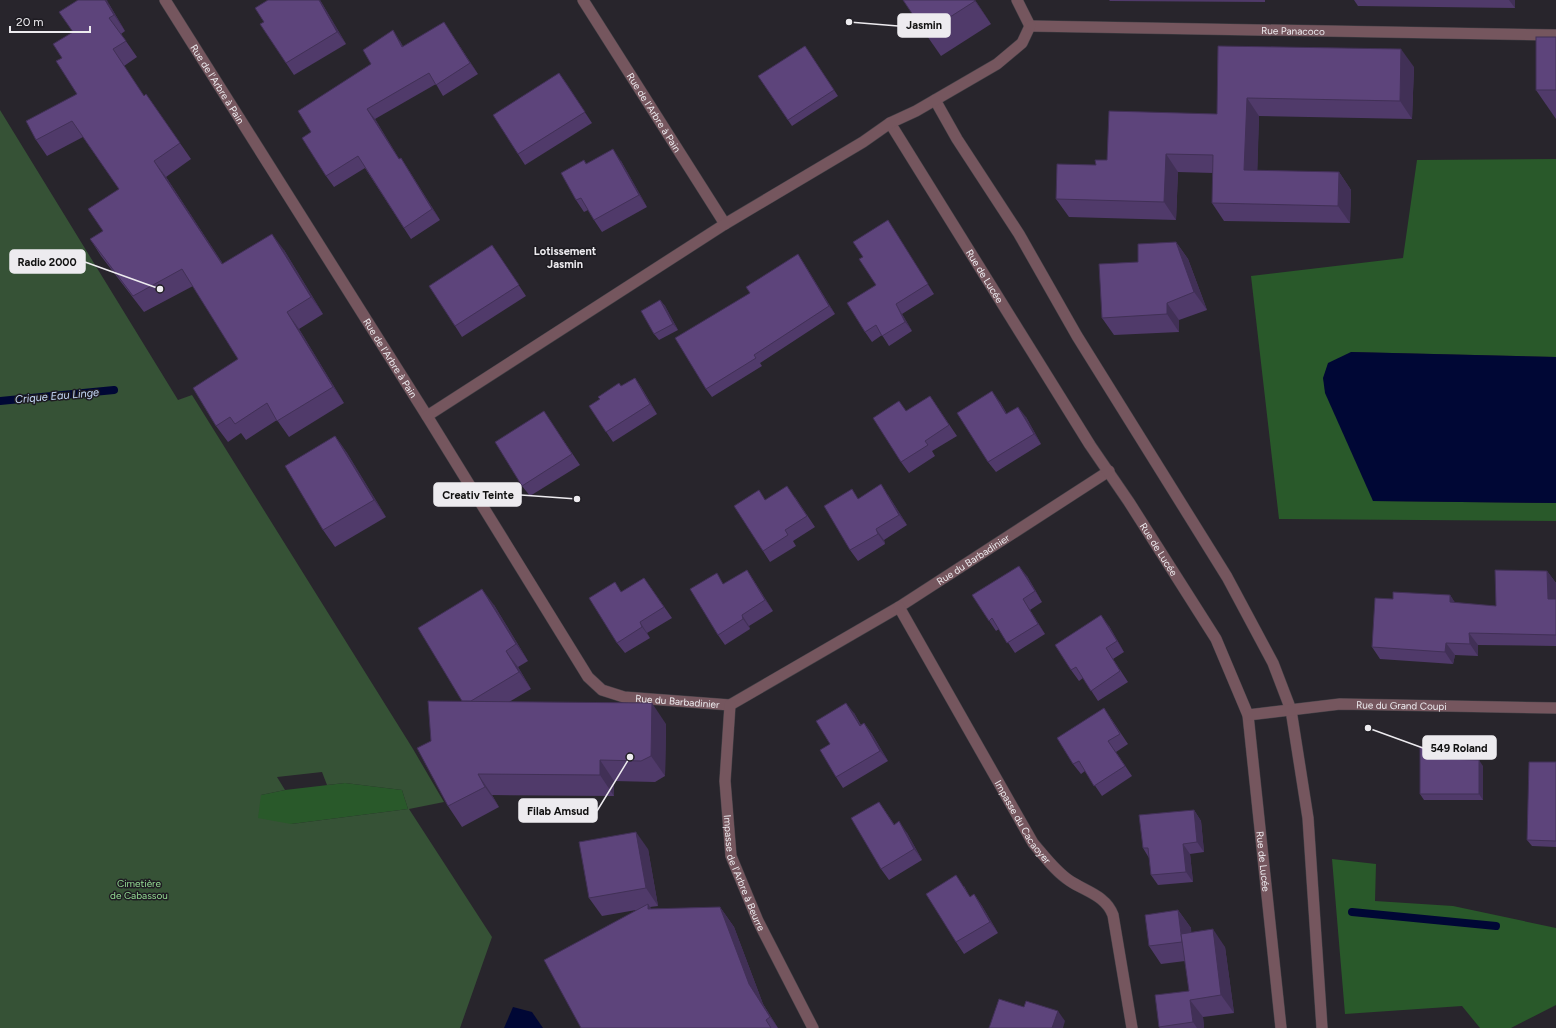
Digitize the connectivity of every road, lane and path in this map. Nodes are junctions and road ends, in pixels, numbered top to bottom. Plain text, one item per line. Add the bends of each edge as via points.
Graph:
1 (166, 0) edge
2 (583, 0) edge
3 (1017, 0) edge
4 (1030, 26) junction
5 (1556, 35) edge
6 (935, 100) junction
7 (890, 123) junction
8 (725, 224) junction
9 (427, 416) junction
10 (1109, 471) junction
11 (899, 607) junction
12 (730, 705) junction
13 (1556, 708) edge
14 (1291, 710) junction
15 (1248, 715) junction
16 (813, 1028) edge
17 (1132, 1028) edge
18 (1281, 1028) edge
19 (1322, 1028) edge

1 - 9 street, Rue de l'Arbre à Pain
2 - 8 street, Rue de l'Arbre à Pain
3 - 4 street
4 - 5 street, Rue Panacoco
4 - 6 street via 1022,43 997,64
6 - 7 street
6 - 14 street via 957,139 1019,234 1077,336 1227,577 1273,663
7 - 8 street via 864,142
7 - 10 street, Rue de Lucée via 1090,445
8 - 9 street
9 - 12 street, Rue du Barbadinier via 588,677 602,690 624,697
10 - 11 street, Rue du Barbadinier
10 - 15 street, Rue de Lucée via 1216,639
11 - 12 street, Rue du Barbadinier
11 - 17 street, Impasse du Cacaoyer via 1033,844 1053,867 1070,881 1109,905 1113,915
12 - 16 street, Impasse de l'Arbre à Beurre via 724,781 731,856 758,921
13 - 14 street, Rue du Grand Coupi via 1340,704
14 - 15 street, Rue du Grand Coupi
14 - 19 street via 1308,818
15 - 18 street, Rue de Lucée

